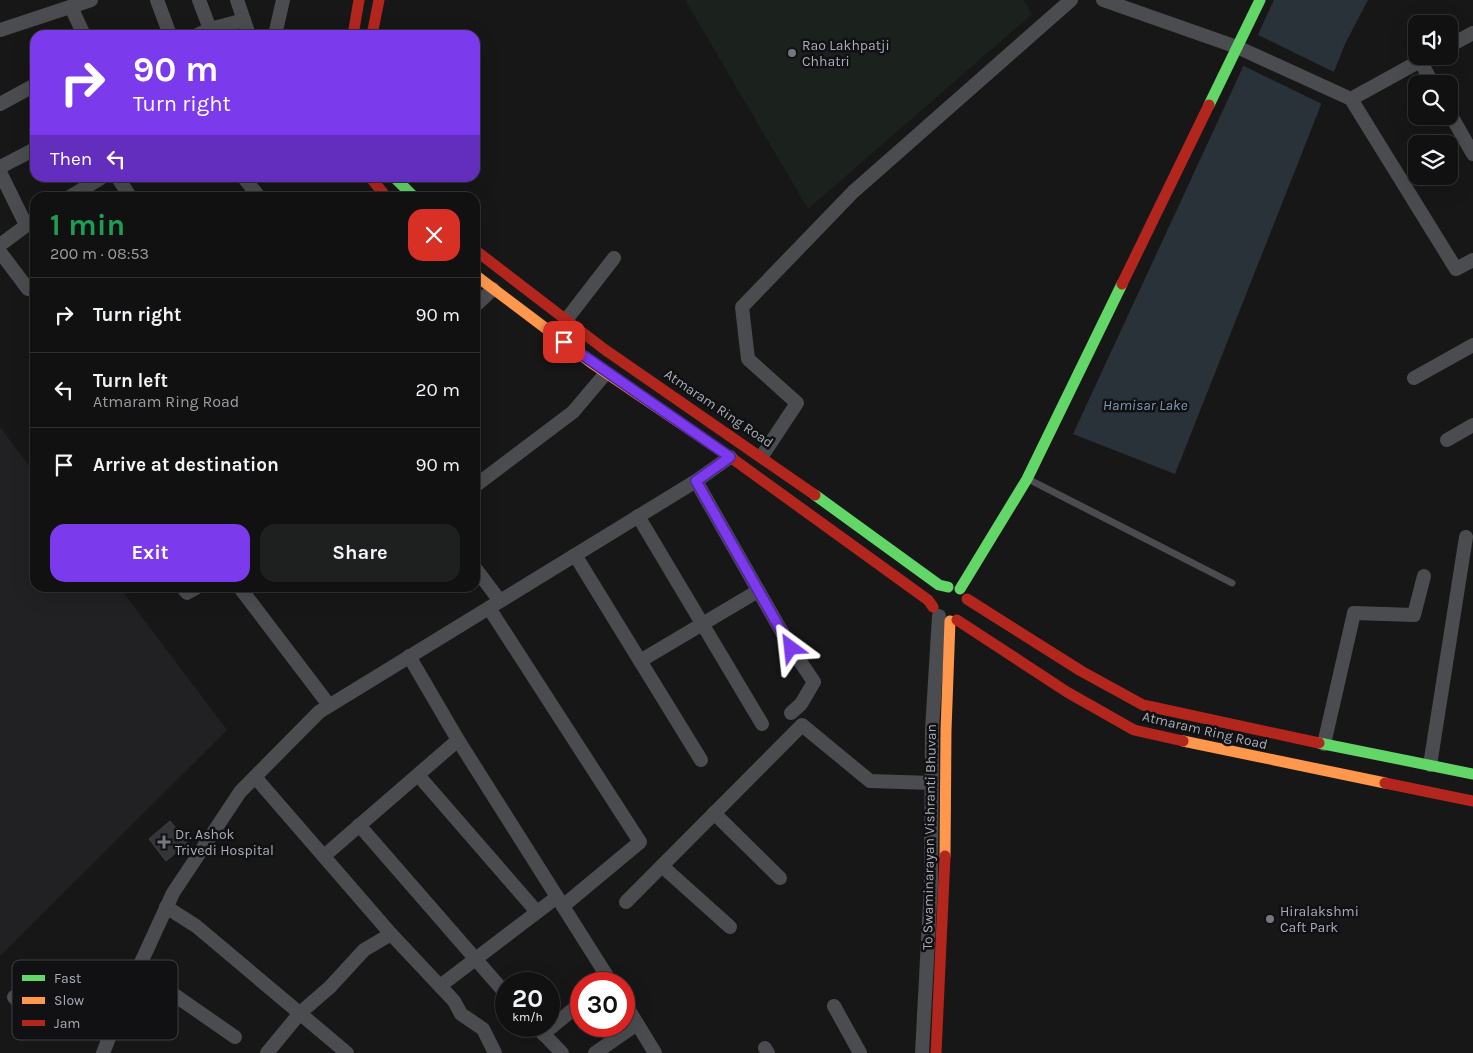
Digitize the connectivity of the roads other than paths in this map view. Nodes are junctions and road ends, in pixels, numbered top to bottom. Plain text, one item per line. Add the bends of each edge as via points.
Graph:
1 (92, 0) edge
2 (157, 0) edge
3 (199, 0) edge
4 (237, 0) edge
5 (283, 0) edge
6 (359, 0) edge
7 (379, 0) edge
8 (1071, 0) edge
9 (1103, 0) edge
10 (1260, 0) edge
11 (71, 7) junction
12 (244, 20) junction
13 (210, 29) joint
14 (0, 30) edge
15 (82, 30) edge
16 (168, 30) edge
17 (247, 30) edge
18 (276, 30) edge
19 (354, 30) edge
20 (373, 30) edge
21 (1473, 33) edge
22 (1458, 41) edge
23 (1237, 47) junction
24 (1414, 65) edge
25 (30, 88) edge
26 (1351, 99) junction
27 (0, 104) edge
28 (1456, 125) edge
29 (30, 152) edge
30 (1473, 154) edge
31 (0, 167) edge
32 (0, 172) edge
33 (95, 182) edge
34 (247, 182) edge
35 (374, 182) edge
36 (399, 182) edge
37 (78, 192) edge
38 (255, 192) edge
39 (382, 192) edge
40 (409, 192) edge
41 (30, 220) edge
42 (30, 223) edge
43 (1, 245) edge
44 (480, 254) edge
45 (614, 258) dead end
46 (1473, 260) edge
47 (480, 279) edge
48 (28, 289) dead end
49 (493, 289) junction
50 (480, 301) edge
51 (566, 320) junction
52 (1473, 345) edge
53 (606, 373) junction
54 (1414, 378) dead end
55 (1473, 425) edge
56 (1447, 440) dead end
57 (762, 456) junction
58 (730, 457) junction
59 (1027, 479) junction
60 (696, 481) junction
61 (480, 482) edge
62 (638, 516) junction
63 (1466, 537) dead end
64 (575, 555) junction
65 (1424, 576) dead end
66 (480, 577) edge
67 (1232, 583) dead end
68 (948, 586) junction
69 (960, 589) junction
70 (758, 591) junction
71 (243, 592) edge
72 (967, 599) junction
73 (494, 604) junction
74 (945, 616) junction
75 (704, 624) junction
76 (409, 656) junction
77 (640, 662) junction
78 (329, 705) junction
79 (791, 713) dead end
80 (762, 724) dead end
81 (458, 740) junction
82 (1324, 744) junction
83 (701, 760) dead end
84 (1430, 765) junction
85 (1473, 774) edge
86 (418, 775) junction
87 (255, 777) junction
88 (932, 783) junction
89 (1473, 801) edge
90 (714, 813) junction
91 (359, 825) junction
92 (324, 856) junction
93 (662, 866) junction
94 (780, 878) dead end
95 (560, 902) junction
96 (626, 902) dead end
97 (166, 907) junction
98 (537, 912) junction
99 (730, 927) dead end
100 (391, 934) junction
101 (142, 960) edge
102 (474, 960) junction
103 (602, 972) edge
104 (495, 982) edge
105 (440, 986) junction
106 (178, 997) edge
107 (834, 1006) dead end
108 (300, 1013) junction
109 (635, 1021) edge
110 (637, 1024) junction
111 (235, 1037) dead end
112 (547, 1037) edge
113 (108, 1040) edge
114 (103, 1053) edge
115 (267, 1053) edge
116 (347, 1053) edge
117 (495, 1053) edge
118 (562, 1053) edge
119 (596, 1053) edge
120 (655, 1053) edge
121 (860, 1053) edge
122 (922, 1053) edge
123 (936, 1053) edge

1 - 11 street
2 - 16 street
3 - 13 street
4 - 12 street
5 - 18 street
6 - 19 main road
7 - 20 main road
8 - 57 street via 853,192 742,307 748,359 797,403
9 - 23 street
10 - 23 main road
11 - 14 street
11 - 15 street
12 - 13 street
12 - 17 street
21 - 22 street
23 - 26 street
23 - 59 main road
24 - 26 street
25 - 27 street
26 - 46 street via 1456,269
28 - 30 street
29 - 31 street
32 - 41 street
33 - 37 street
34 - 38 street
35 - 39 main road
36 - 40 main road
42 - 43 street
43 - 48 street
44 - 51 main road, Atmaram Ring Road
45 - 51 street
47 - 49 main road, Atmaram Ring Road
49 - 50 street
49 - 53 main road, Atmaram Ring Road
51 - 57 main road, Atmaram Ring Road
52 - 54 street
53 - 58 main road, Atmaram Ring Road
53 - 61 street via 573,412
55 - 56 street
57 - 68 main road, Atmaram Ring Road via 939,584
58 - 60 street
58 - 74 main road, Atmaram Ring Road via 928,600
59 - 67 lane
59 - 69 main road
60 - 62 street
60 - 70 street
62 - 64 street
62 - 75 street
63 - 84 street
64 - 73 street
64 - 77 street
65 - 82 street via 1414,615 1354,613
66 - 73 street
68 - 69 main road
68 - 74 main road via 938,592
69 - 72 main road
70 - 75 street
70 - 79 street via 814,682 801,704
71 - 78 street
72 - 74 main road via 966,611
72 - 82 main road, Atmaram Ring Road via 1081,671 1143,705
73 - 76 street
73 - 95 street via 640,842
74 - 88 street via 932,730
74 - 89 main road, Atmaram Ring Road via 1134,730
74 - 123 main road, To Swaminarayan Vishranti Bhuvan via 945,884
75 - 77 street
75 - 80 street
76 - 78 street
76 - 81 street
77 - 83 street
78 - 87 street
81 - 86 street
81 - 95 street
82 - 84 main road, Atmaram Ring Road
84 - 85 main road, Atmaram Ring Road
86 - 91 street
86 - 98 street
87 - 92 street
87 - 97 street via 240,792
88 - 90 street via 870,781 802,725
88 - 122 street via 931,884
90 - 93 street
90 - 94 street
91 - 92 street
91 - 102 street
92 - 100 street
93 - 96 street
93 - 99 street
95 - 98 street
95 - 103 street
97 - 101 street
97 - 108 street via 196,926
98 - 102 street
100 - 105 street
100 - 108 street via 364,950
102 - 104 street
102 - 105 street
105 - 117 street via 462,1014 483,1029
106 - 111 street
107 - 121 street
108 - 115 street
108 - 116 street
109 - 110 street
110 - 119 street
110 - 120 street
112 - 118 street
113 - 114 street

